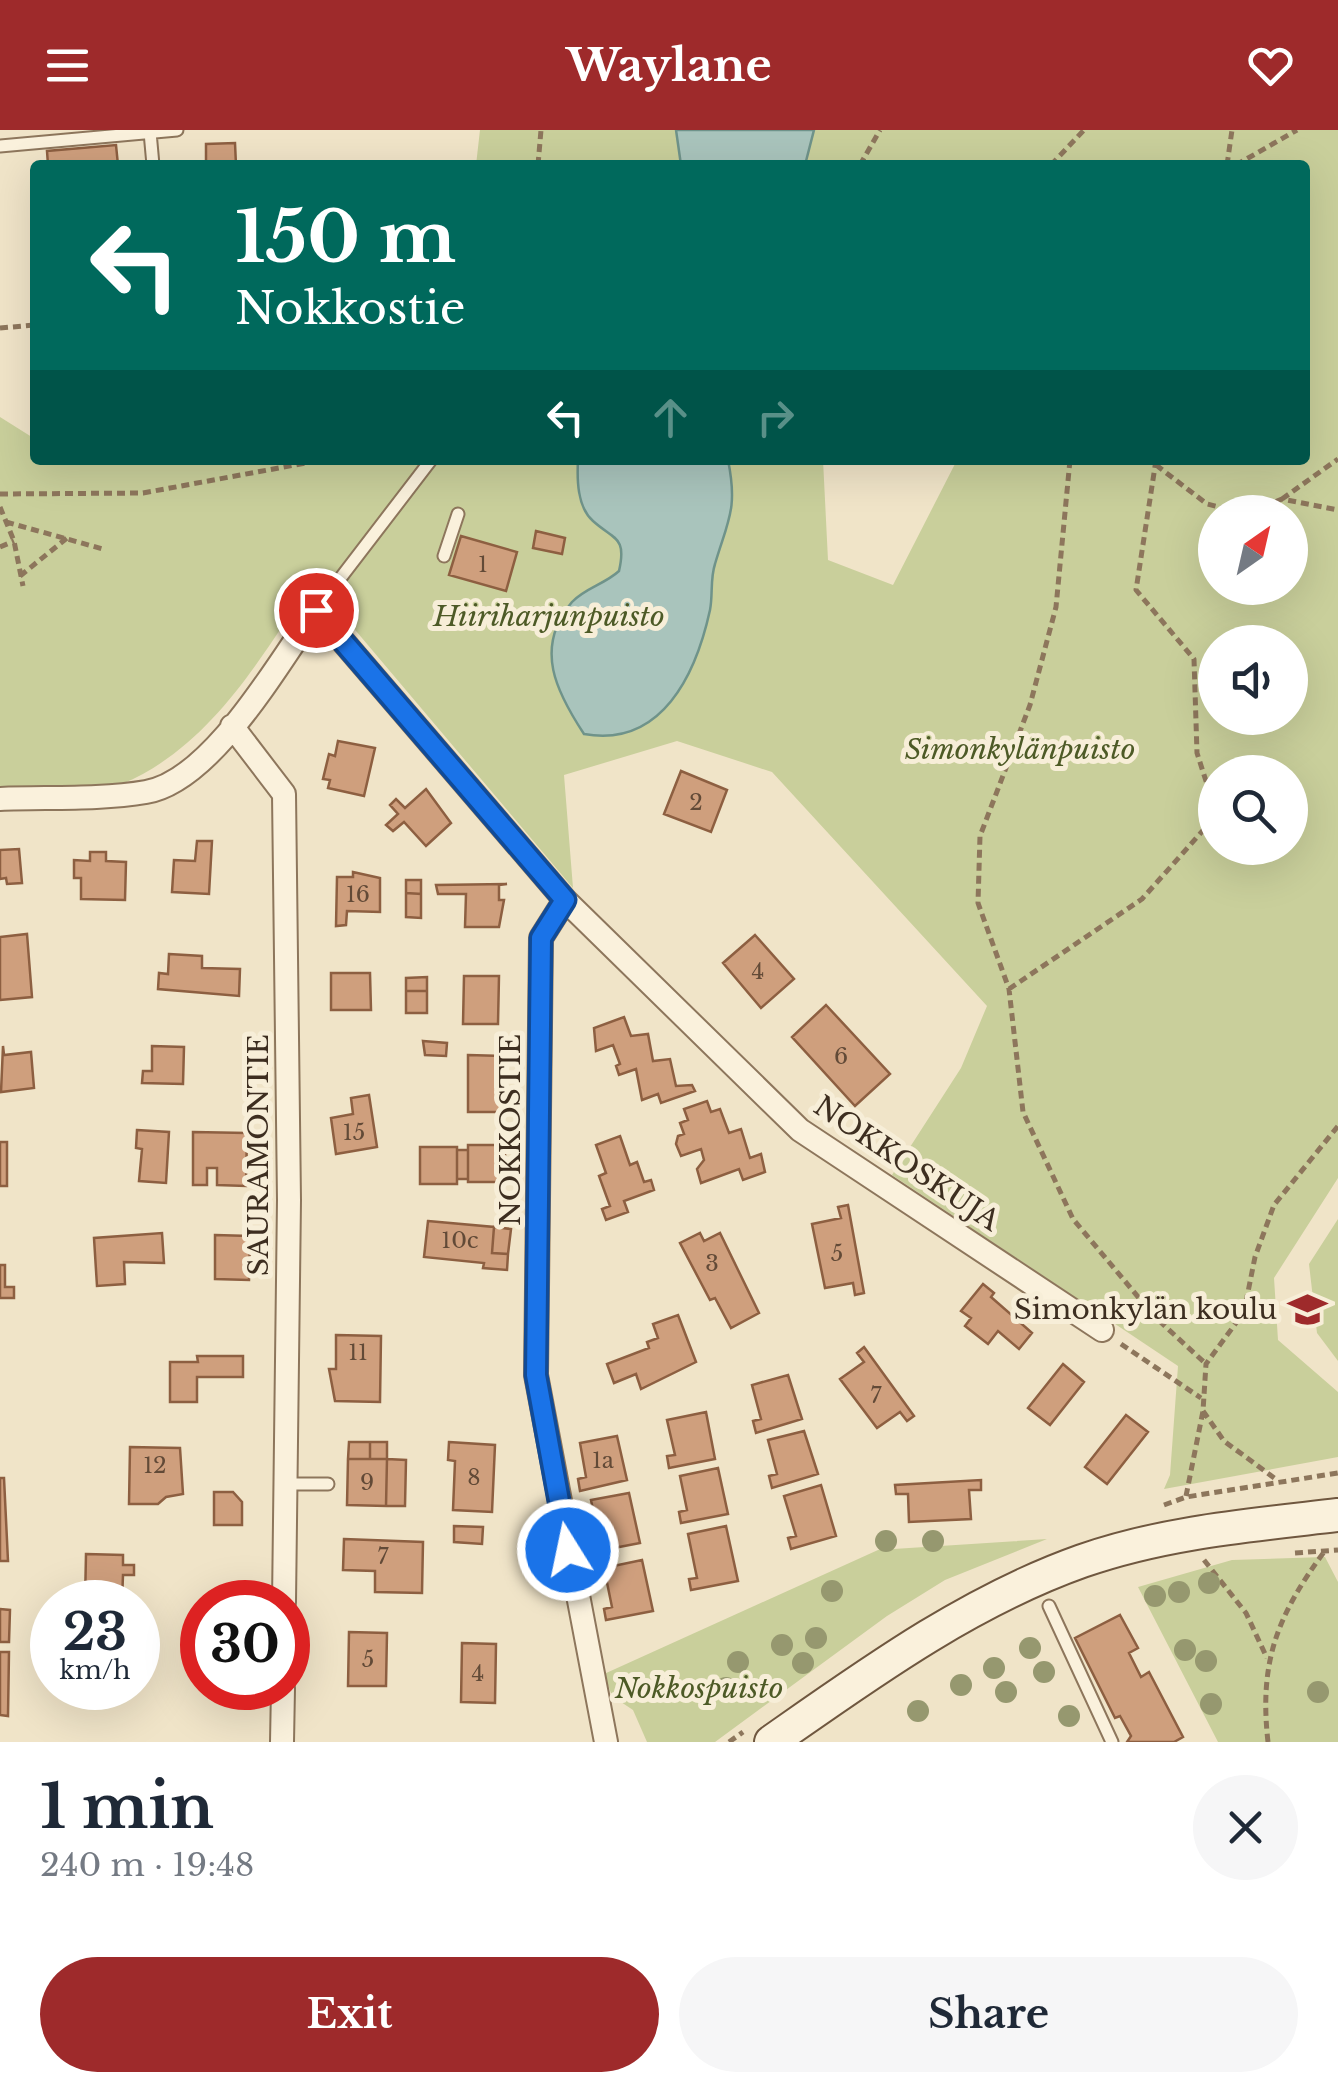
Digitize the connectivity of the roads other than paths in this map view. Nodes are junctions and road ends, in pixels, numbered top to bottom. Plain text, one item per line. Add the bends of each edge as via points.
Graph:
1 (177, 130) edge
2 (150, 132) junction
3 (0, 146) edge
4 (153, 160) edge
5 (427, 465) edge
6 (458, 514) dead end
7 (444, 556) dead end
8 (316, 610) junction
9 (232, 726) junction
10 (0, 800) edge
11 (565, 900) junction
12 (1102, 1330) road end
13 (285, 1484) junction
14 (328, 1484) dead end
15 (1338, 1515) edge
16 (284, 1580) edge
17 (1048, 1606) dead end
18 (283, 1710) edge
19 (282, 1742) edge
20 (606, 1742) edge
21 (771, 1742) edge
22 (1112, 1742) edge

1 - 2 lane
2 - 3 lane
2 - 4 lane
5 - 8 lane
6 - 7 lane
8 - 9 street
8 - 11 street
9 - 10 street via 178,780 148,792
9 - 13 street, SAURAMONTIE via 284,794
11 - 12 street, NOKKOSKUJA via 800,1130
11 - 20 street, NOKKOSTIE via 541,938 536,1375
13 - 14 lane
13 - 16 street, SAURAMONTIE
15 - 21 main road via 1189,1533 1083,1561 953,1622
17 - 22 lane
18 - 19 street

